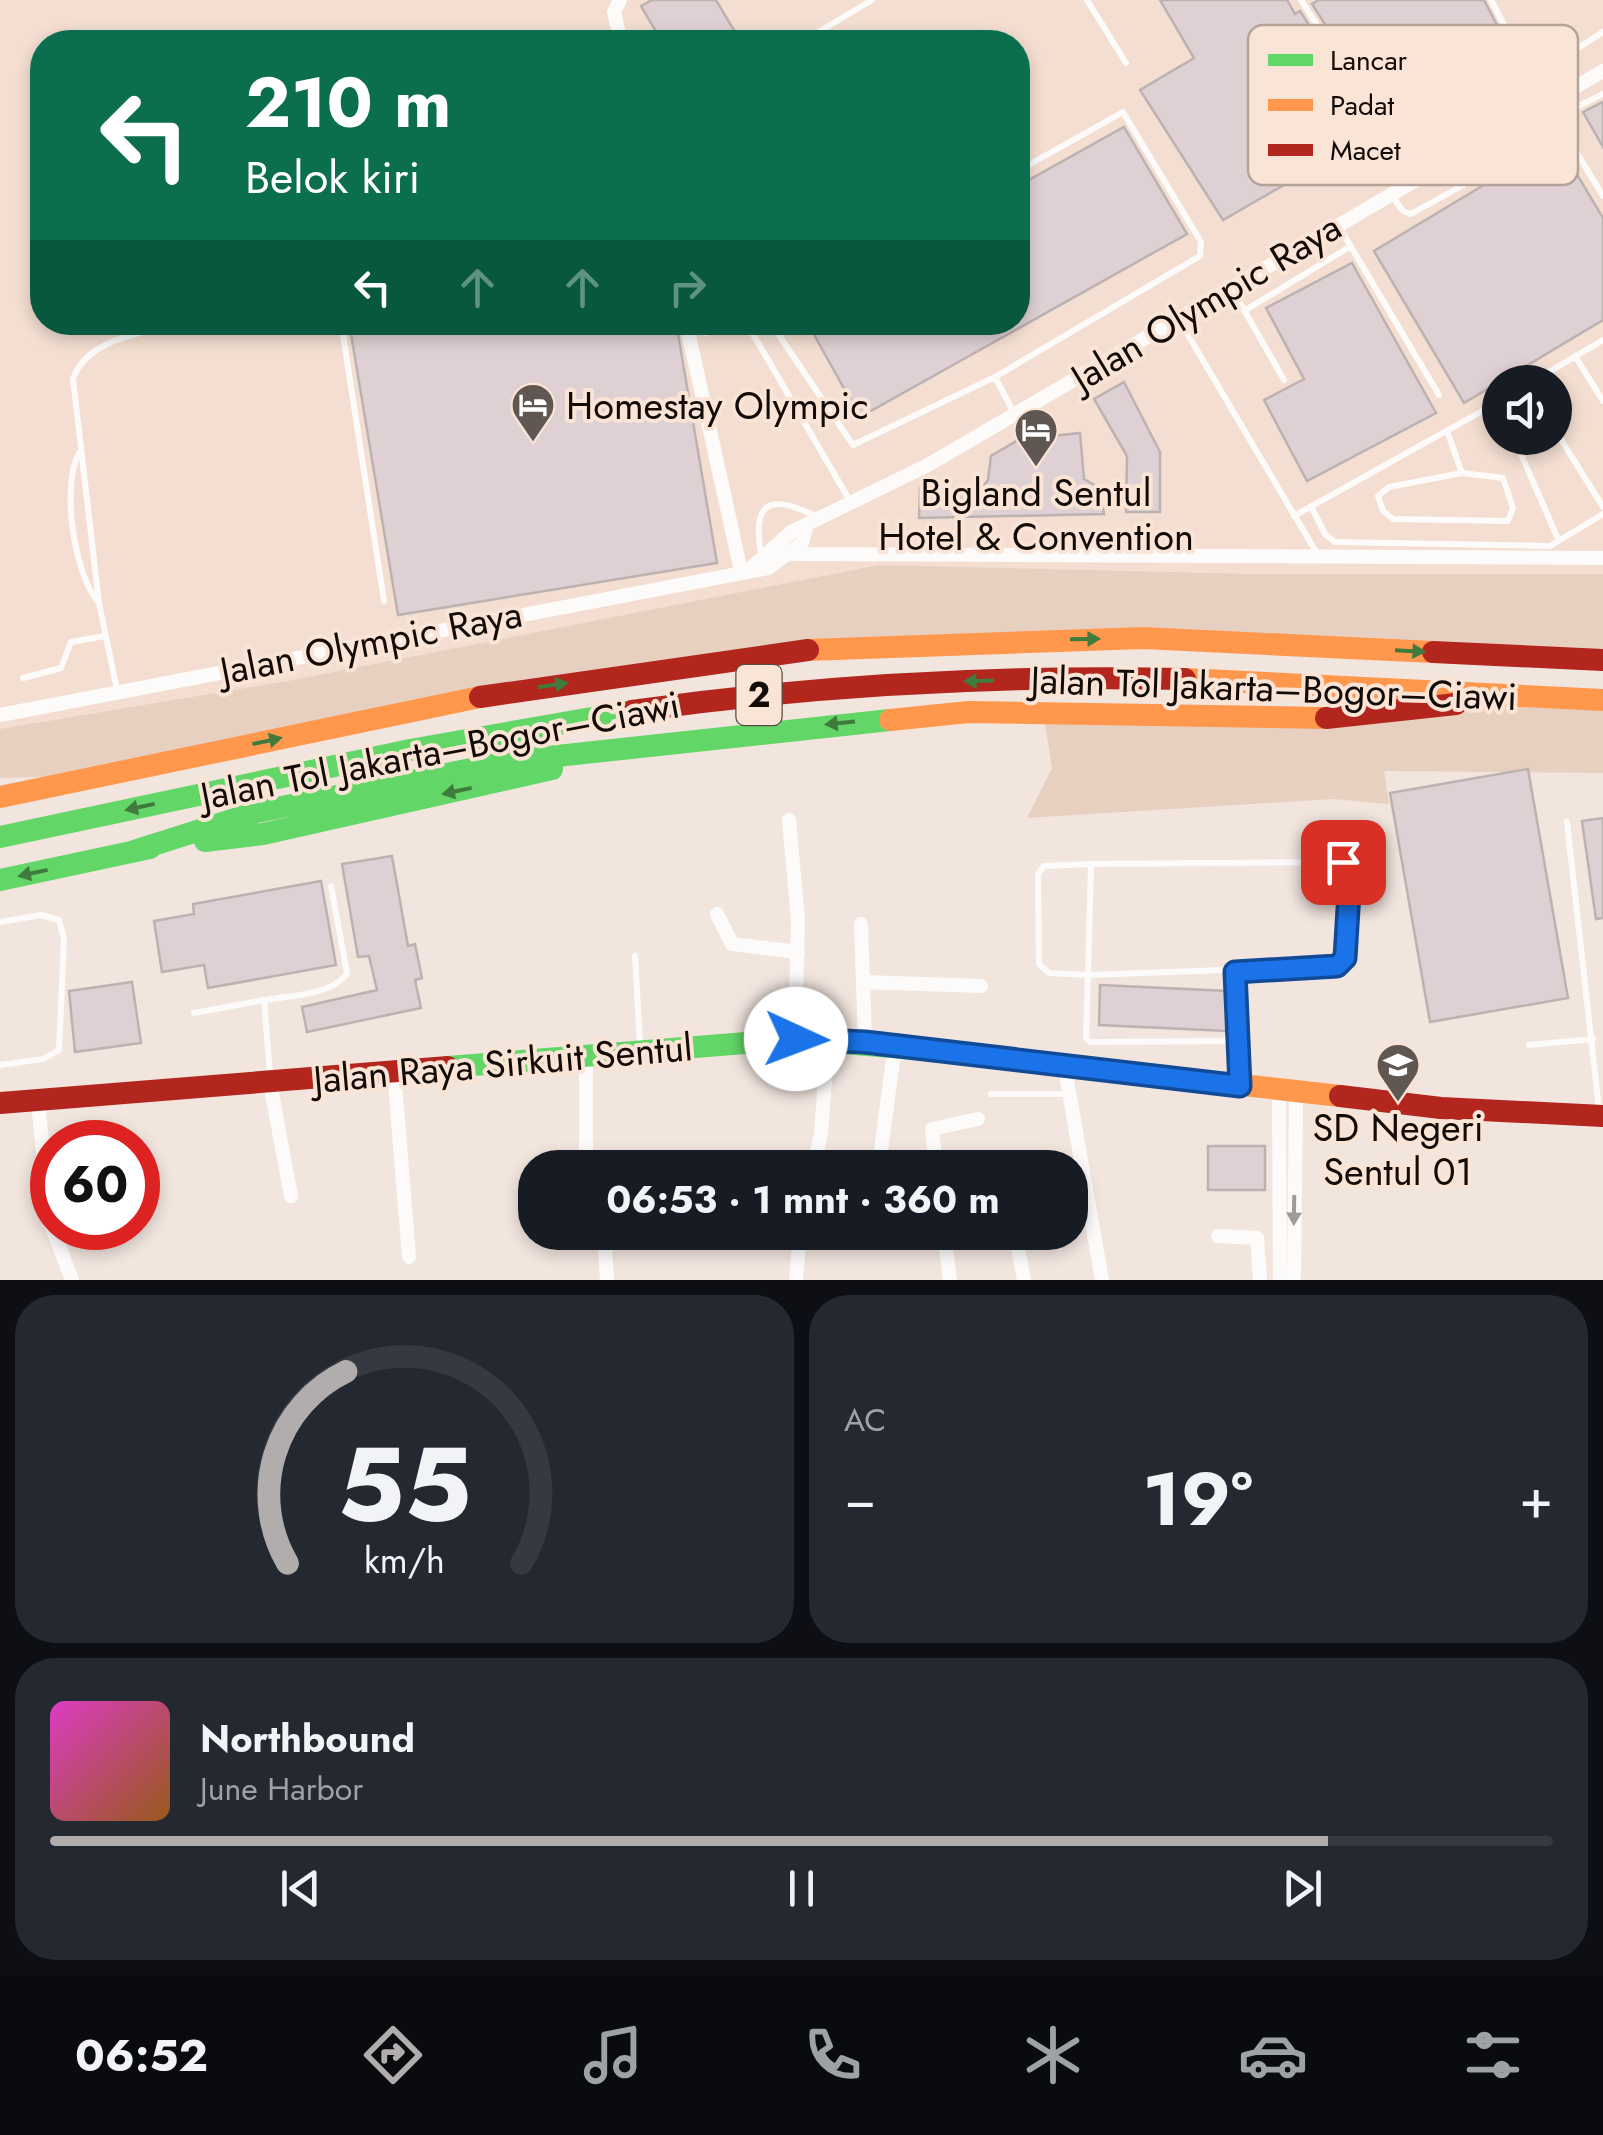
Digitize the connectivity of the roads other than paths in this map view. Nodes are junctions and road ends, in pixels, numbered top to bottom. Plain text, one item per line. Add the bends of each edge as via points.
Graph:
1 (620, 0) edge
2 (872, 0) edge
3 (1088, 0) edge
4 (1301, 0) edge
5 (1491, 0) edge
6 (1317, 25) edge
7 (1504, 25) edge
8 (619, 30) edge
9 (822, 30) edge
10 (1603, 32) edge
11 (1578, 48) edge
12 (1126, 63) dead end
13 (1603, 71) edge
14 (1578, 85) edge
15 (1603, 94) edge
16 (1578, 107) edge
17 (1578, 154) edge
18 (1030, 165) edge
19 (1404, 185) edge
20 (1464, 185) edge
21 (1390, 192) junction
22 (1603, 196) edge
23 (1338, 224) junction
24 (1351, 246) junction
25 (1230, 286) junction
26 (1244, 311) junction
27 (1177, 317) junction
28 (138, 335) edge
29 (343, 335) edge
30 (690, 335) edge
31 (754, 335) edge
32 (779, 335) edge
33 (1603, 340) edge
34 (1576, 356) junction
35 (1561, 365) edge
36 (994, 377) junction
37 (1284, 380) dead end
38 (1439, 395) dead end
39 (1603, 402) edge
40 (1482, 413) edge
41 (1015, 414) junction
42 (1447, 431) junction
43 (80, 452) junction
44 (1521, 455) edge
45 (1570, 455) edge
46 (1462, 473) junction
47 (850, 502) junction
48 (1311, 506) junction
49 (1603, 510) edge
50 (1294, 516) junction
51 (820, 518) junction
52 (806, 528) junction
53 (1558, 539) junction
54 (792, 554) junction
55 (1319, 558) junction
56 (1603, 558) edge
57 (755, 566) junction
58 (384, 601) dead end
59 (99, 603) junction
60 (105, 636) junction
61 (1603, 660) edge
62 (23, 678) dead end
63 (116, 690) junction
64 (1531, 696) junction
65 (1603, 700) edge
66 (0, 715) edge
67 (103, 775) junction
68 (0, 778) edge
69 (0, 797) edge
70 (789, 820) dead end
71 (1566, 822) dead end
72 (0, 837) edge
73 (1092, 864) junction
74 (0, 880) edge
75 (331, 886) dead end
76 (717, 914) dead end
77 (0, 922) edge
78 (861, 924) dead end
79 (798, 952) junction
80 (635, 956) dead end
81 (1235, 972) junction
82 (1088, 975) junction
83 (864, 982) junction
84 (981, 986) dead end
85 (264, 1000) junction
86 (194, 1013) dead end
87 (796, 1039) junction
88 (1593, 1039) junction
89 (828, 1040) junction
90 (1238, 1041) junction
91 (865, 1042) junction
92 (895, 1045) junction
93 (1529, 1045) dead end
94 (640, 1050) junction
95 (586, 1054) junction
96 (1064, 1063) junction
97 (0, 1065) edge
98 (394, 1071) junction
99 (270, 1082) junction
100 (1240, 1086) junction
101 (1288, 1092) junction
102 (991, 1094) dead end
103 (1069, 1094) junction
104 (38, 1102) junction
105 (0, 1103) edge
106 (1601, 1116) edge
107 (978, 1119) dead end
108 (586, 1150) edge
109 (818, 1150) edge
110 (881, 1150) edge
111 (934, 1150) edge
112 (1079, 1150) edge
113 (291, 1196) dead end
114 (1088, 1200) edge
115 (1218, 1236) dead end
116 (605, 1250) edge
117 (798, 1250) edge
118 (946, 1250) edge
119 (1018, 1250) edge
120 (409, 1257) dead end
121 (72, 1280) edge
122 (607, 1280) edge
123 (796, 1280) edge
124 (950, 1280) edge
125 (1024, 1280) edge
126 (1102, 1280) edge
127 (1260, 1280) edge
128 (1280, 1280) edge
129 (1294, 1280) edge

1 - 8 street via 614,12
2 - 9 lane
3 - 12 lane
4 - 6 lane
5 - 7 lane
10 - 11 lane
13 - 14 street, Jalan Olympic Raya
15 - 16 lane
17 - 22 lane
18 - 36 lane via 1123,112 1203,248 1200,256
19 - 21 street, Jalan Olympic Raya
20 - 21 lane via 1411,214
21 - 23 street, Jalan Olympic Raya
23 - 24 lane
23 - 25 street, Jalan Olympic Raya
24 - 26 lane
24 - 38 lane
25 - 26 lane
25 - 27 street, Jalan Olympic Raya
26 - 37 lane
27 - 41 street, Jalan Olympic Raya
27 - 50 lane
28 - 43 lane via 80,359 73,379
29 - 58 lane
30 - 57 street
31 - 47 lane
32 - 36 lane via 853,445
33 - 34 lane
34 - 35 lane
34 - 39 lane
36 - 41 lane
40 - 42 lane
41 - 47 street, Jalan Olympic Raya
42 - 46 lane
42 - 48 lane
43 - 59 lane
43 - 59 lane via 69,475 81,574
44 - 53 lane
45 - 49 lane
46 - 46 lane via 1502,478 1513,516 1502,524 1393,519 1383,511 1378,496 1389,487
47 - 51 street, Jalan Olympic Raya
48 - 50 lane
48 - 53 lane via 1335,542 1542,546
49 - 53 lane
50 - 55 lane
51 - 52 street, Jalan Olympic Raya
51 - 57 lane via 787,502 765,507
52 - 54 street, Jalan Olympic Raya
52 - 57 street, Jalan Olympic Raya via 792,532
54 - 55 street
54 - 57 street, Jalan Olympic Raya
55 - 56 street
57 - 63 street, Jalan Olympic Raya
59 - 60 lane
60 - 62 lane via 72,642 61,668
60 - 63 lane
67 -> 61 main road, Jalan Tol Jakarta–Bogor–Ciawi / 2 via 457,700 833,646 1143,638
63 - 66 street, Jalan Olympic Raya
64 - 65 main road, Jalan Tol Jakarta–Bogor–Ciawi / 2
64 -> 72 main road, Jalan Tol Jakarta–Bogor–Ciawi / 2 via 1135,677 826,687 478,735
64 -> 74 main road via 1336,718 969,712 654,742 282,830 134,850
67 - 68 main road
67 - 69 main road, Jalan Tol Jakarta–Bogor–Ciawi / 2
70 - 79 street
71 - 88 lane
73 - 81 lane via 1343,862 1350,876 1345,958 1337,966
73 - 82 lane
73 - 82 lane via 1044,866 1038,874 1042,971
75 - 85 lane via 345,977 328,988
76 - 79 street via 732,944
77 - 97 lane via 52,916 64,940 60,1050
78 - 83 street
79 - 87 street
80 - 94 lane
81 - 82 lane
81 - 90 lane
82 - 90 lane via 1084,1034 1090,1042
83 - 84 street
83 - 91 street
85 - 86 lane
85 - 99 lane
87 - 89 main road, Jalan Raya Sirkuit Sentul
87 - 94 main road, Jalan Raya Sirkuit Sentul
88 - 93 lane
88 - 106 lane
89 - 91 main road, Jalan Raya Sirkuit Sentul
89 - 109 street
90 - 100 lane
91 - 92 main road, Jalan Raya Sirkuit Sentul
92 - 96 main road, Jalan Raya Sirkuit Sentul
92 - 110 street
94 - 95 main road, Jalan Raya Sirkuit Sentul
95 - 98 main road, Jalan Raya Sirkuit Sentul
95 - 108 street
96 - 100 main road, Jalan Raya Sirkuit Sentul
96 - 103 street
98 - 99 main road, Jalan Raya Sirkuit Sentul
98 - 120 street
99 - 104 main road, Jalan Raya Sirkuit Sentul
99 - 113 street
100 - 101 main road, Jalan Raya Sirkuit Sentul
101 - 106 main road, Jalan Raya Sirkuit Sentul
101 - 128 street
101 -> 129 street
102 - 103 lane
103 - 112 street
104 - 105 main road, Jalan Raya Sirkuit Sentul
104 - 121 street via 50,1222
107 - 111 street via 932,1129
114 - 126 street
115 - 127 street via 1257,1238
116 - 122 street
117 - 123 street
118 - 124 street
119 - 125 street

